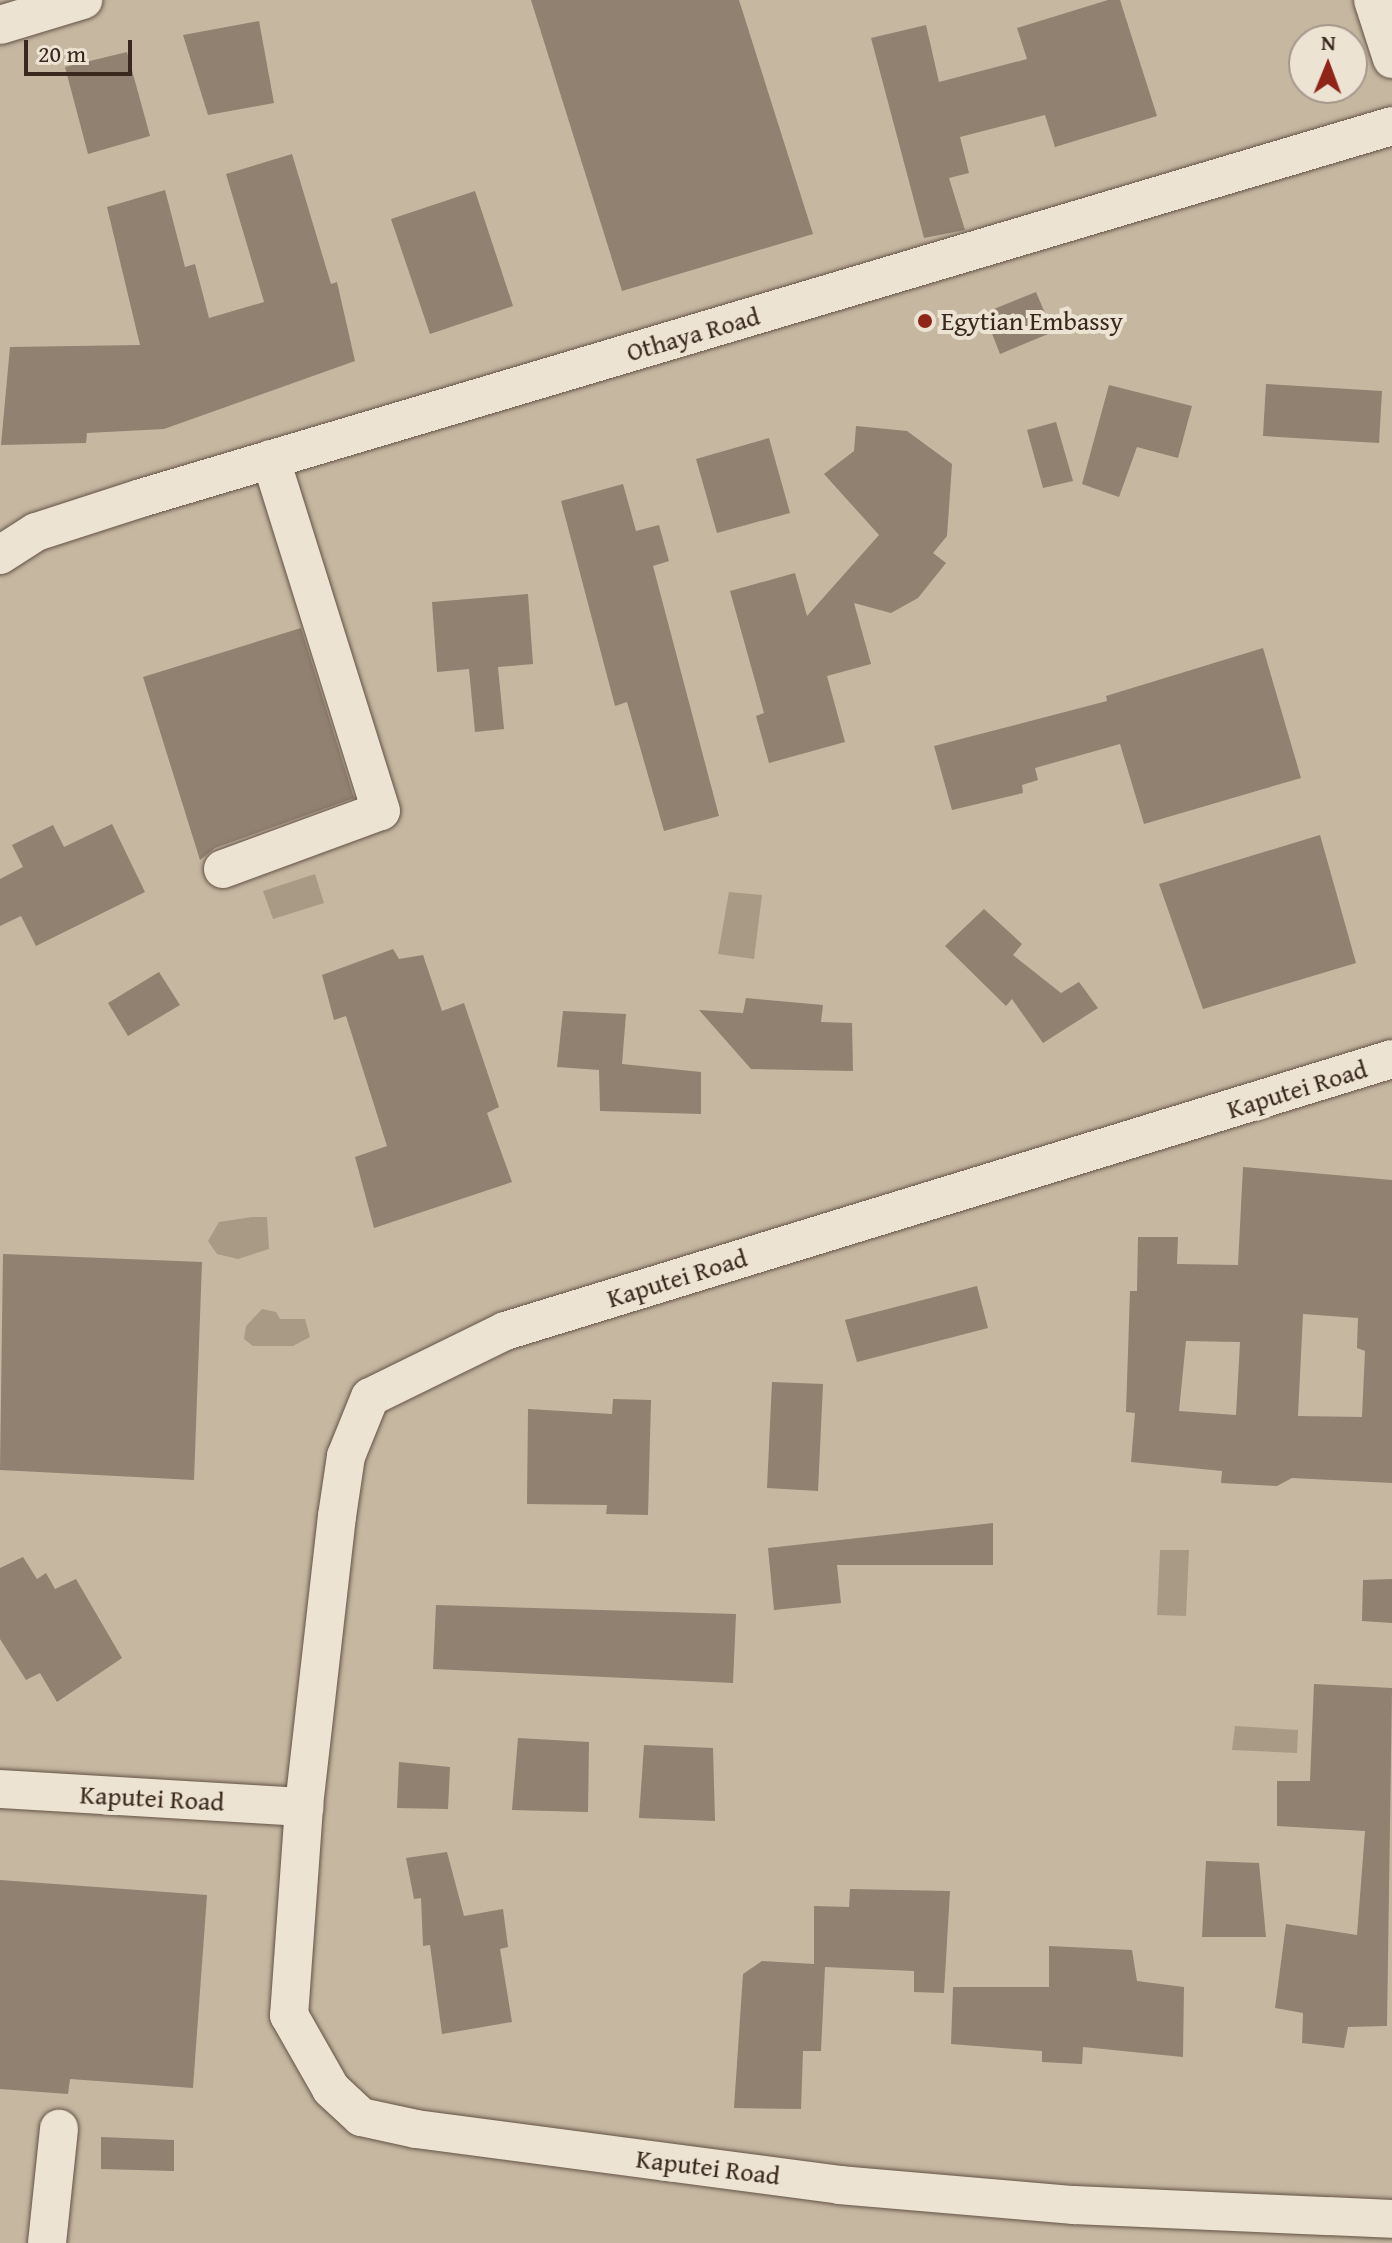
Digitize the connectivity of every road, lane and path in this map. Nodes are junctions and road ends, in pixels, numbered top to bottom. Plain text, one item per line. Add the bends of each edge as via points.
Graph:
1 (83, 0) edge
2 (1373, 0) edge
3 (0, 25) edge
4 (1392, 59) edge
5 (1392, 126) edge
6 (271, 459) junction
7 (0, 555) edge
8 (223, 869) dead end
9 (1392, 1059) edge
10 (0, 1789) edge
11 (304, 1807) junction
12 (59, 2129) dead end
13 (1392, 2219) edge
14 (47, 2243) edge

1 - 3 street
2 - 4 street
5 - 6 street, Othaya Road
6 - 7 street, Othaya Road via 36,532
6 - 8 street via 381,811
9 - 11 street, Kaputei Road via 505,1331 370,1397 346,1456
10 - 11 street, Kaputei Road
11 - 13 street, Kaputei Road via 289,2015 331,2089 361,2117 839,2185 1074,2205
12 - 14 street

